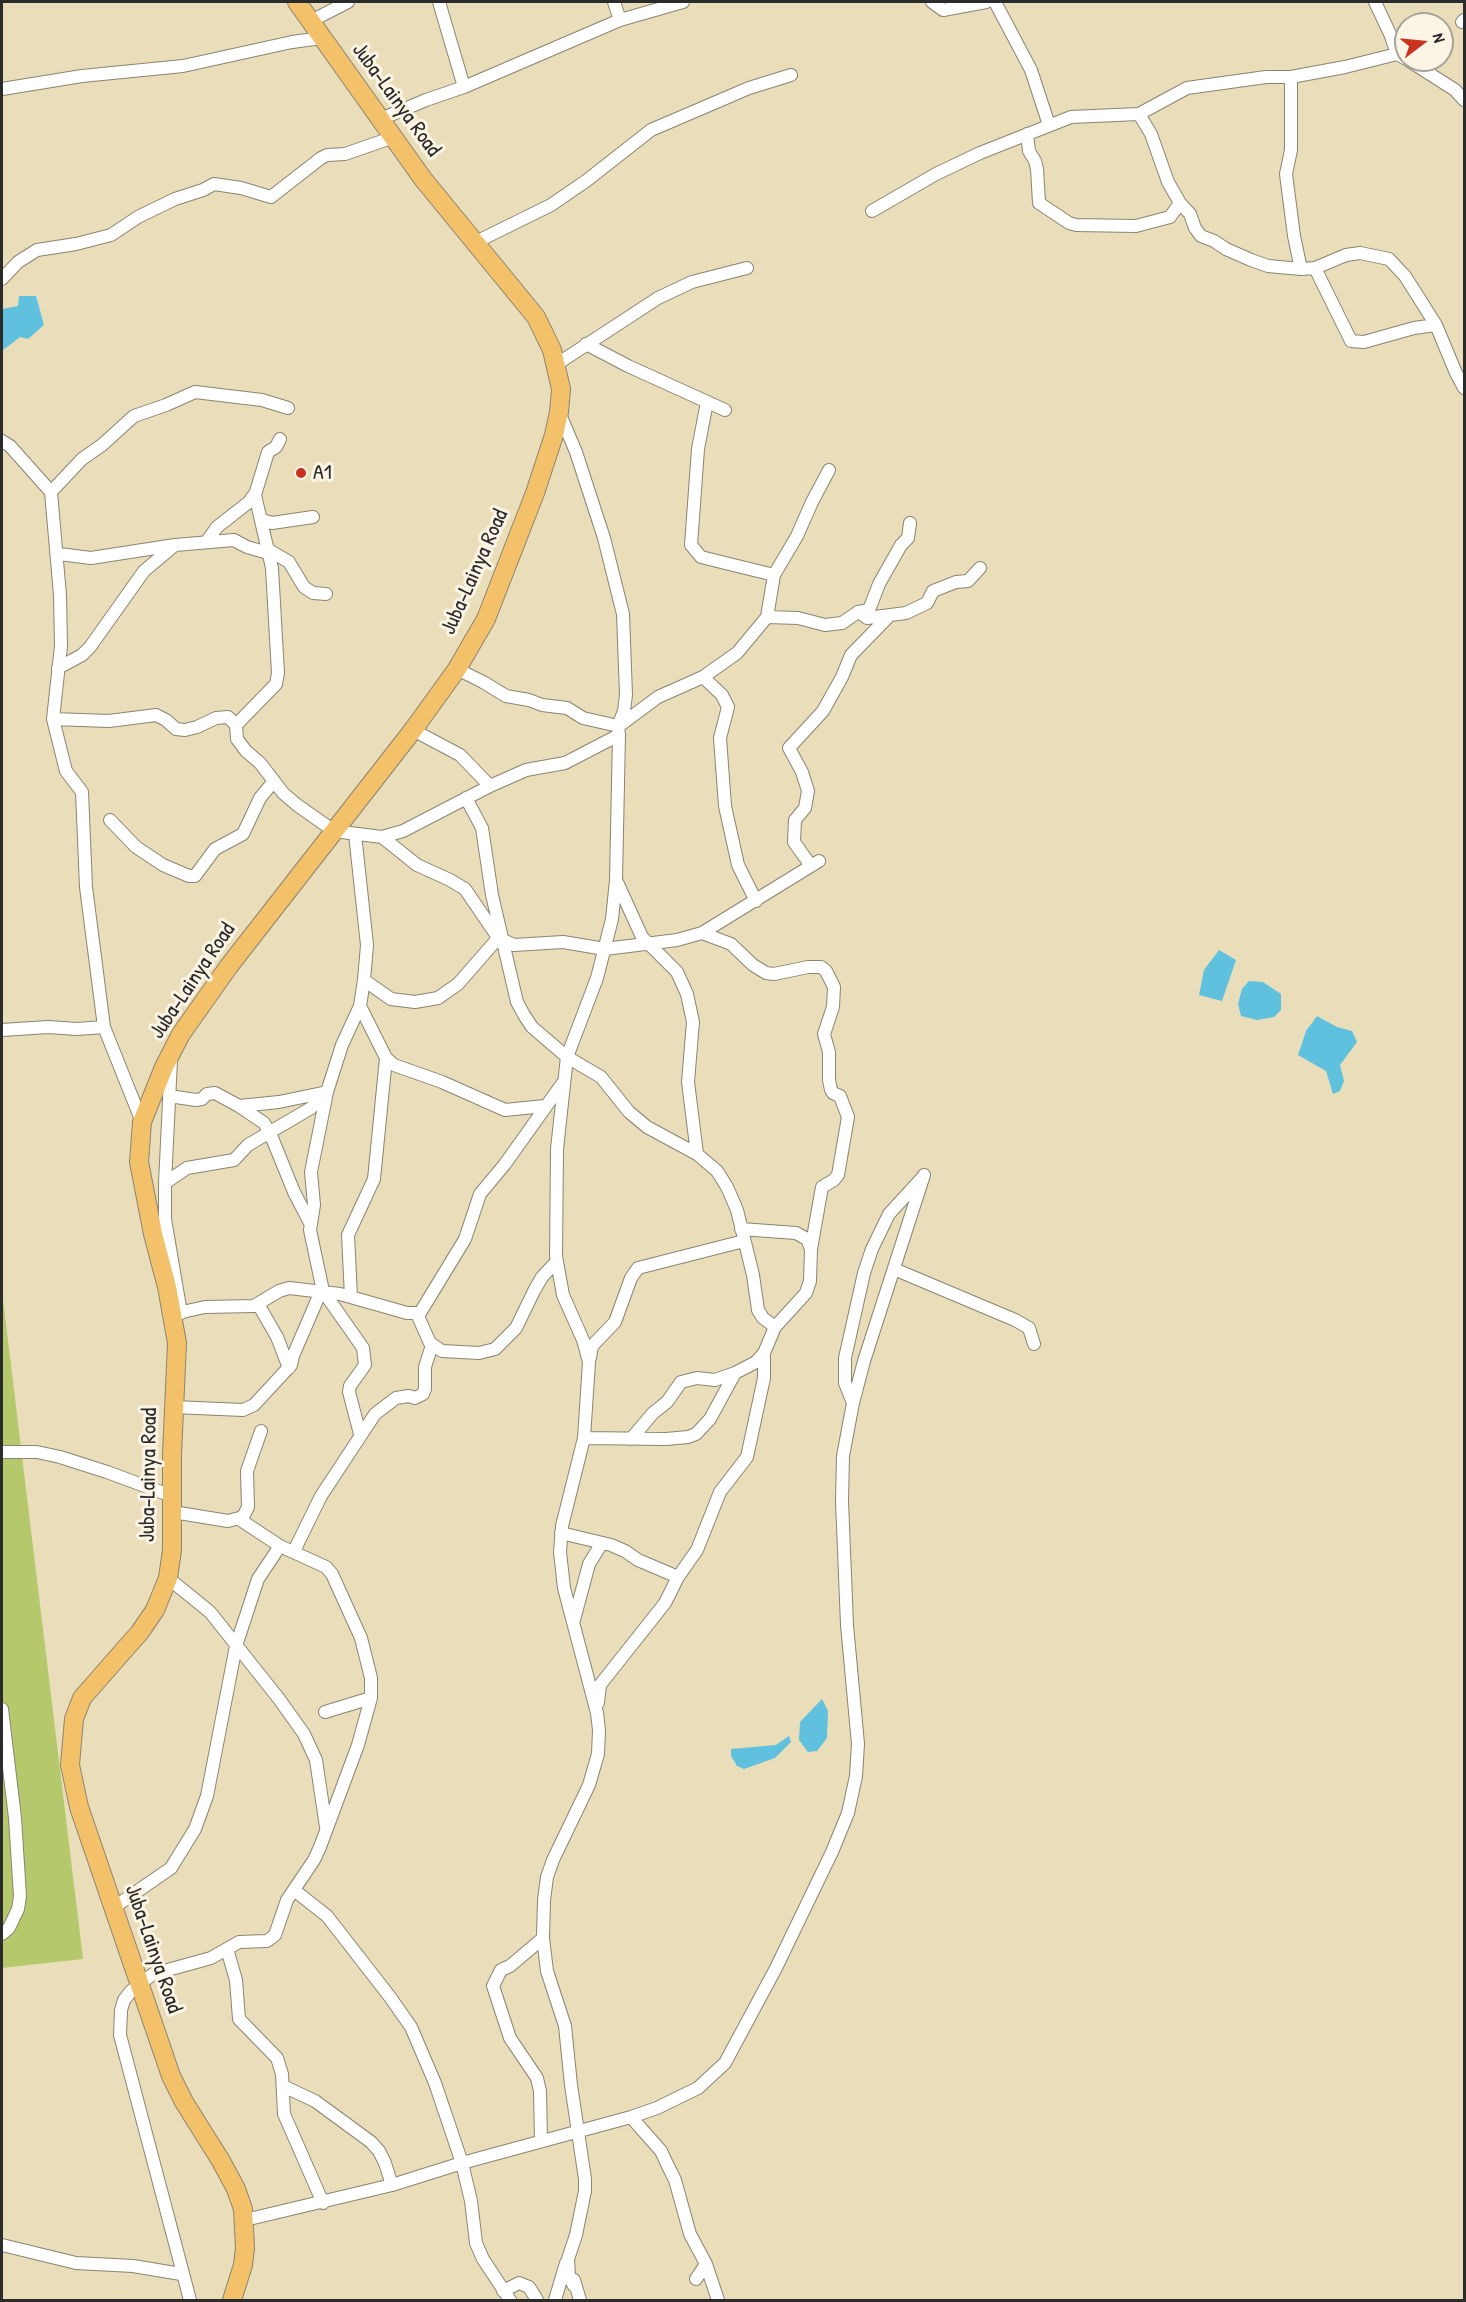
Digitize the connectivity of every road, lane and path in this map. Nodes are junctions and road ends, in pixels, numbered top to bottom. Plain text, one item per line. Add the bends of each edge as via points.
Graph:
1 (297, 2) edge
2 (348, 2) edge
3 (439, 2) edge
4 (614, 2) edge
5 (683, 2) edge
6 (932, 2) edge
7 (986, 2) edge
8 (995, 2) edge
9 (1375, 2) edge
10 (620, 20) junction
11 (311, 21) junction
12 (322, 38) junction
13 (1394, 39) edge
14 (1394, 60) edge
15 (1426, 72) edge
16 (791, 75) dead end
17 (1291, 77) junction
18 (464, 87) junction
19 (2, 89) edge
20 (1464, 100) edge
21 (1139, 114) junction
22 (381, 119) junction
23 (1049, 125) junction
24 (1027, 134) junction
25 (394, 137) junction
26 (1180, 203) junction
27 (872, 211) dead end
28 (476, 242) junction
29 (747, 268) dead end
30 (1315, 268) junction
31 (1301, 269) junction
32 (2, 279) edge
33 (1436, 325) junction
34 (586, 344) junction
35 (557, 364) junction
36 (1464, 388) edge
37 (707, 402) junction
38 (288, 408) dead end
39 (725, 410) dead end
40 (560, 412) junction
41 (280, 439) dead end
42 (2, 441) edge
43 (829, 470) dead end
44 (51, 492) junction
45 (256, 492) junction
46 (313, 518) dead end
47 (262, 520) junction
48 (910, 523) dead end
49 (207, 541) junction
50 (176, 545) junction
51 (268, 551) junction
52 (59, 554) dead end
53 (980, 568) dead end
54 (774, 575) junction
55 (326, 594) dead end
56 (858, 612) junction
57 (890, 615) junction
58 (768, 617) junction
59 (58, 668) junction
60 (457, 669) junction
61 (703, 677) junction
62 (53, 719) junction
63 (236, 726) junction
64 (413, 730) junction
65 (618, 731) junction
66 (274, 781) junction
67 (490, 786) junction
68 (466, 798) junction
69 (110, 820) dead end
70 (334, 831) junction
71 (356, 834) junction
72 (382, 837) junction
73 (616, 880) junction
74 (756, 901) junction
75 (702, 933) junction
76 (501, 939) junction
77 (648, 943) junction
78 (605, 950) junction
79 (364, 980) junction
80 (360, 1006) junction
81 (104, 1027) junction
82 (2, 1030) edge
83 (172, 1052) junction
84 (567, 1057) junction
85 (386, 1058) junction
86 (563, 1081) junction
87 (327, 1092) junction
88 (169, 1096) junction
89 (239, 1106) junction
90 (545, 1107) junction
91 (142, 1122) junction
92 (270, 1132) junction
93 (697, 1154) junction
94 (165, 1183) junction
95 (310, 1223) junction
96 (743, 1235) junction
97 (811, 1249) junction
98 (557, 1261) junction
99 (894, 1269) junction
100 (322, 1291) junction
101 (351, 1297) junction
102 (258, 1304) junction
103 (177, 1314) junction
104 (417, 1314) junction
105 (775, 1327) junction
106 (1034, 1344) dead end
107 (432, 1346) junction
108 (764, 1353) junction
109 (589, 1362) junction
110 (289, 1368) junction
111 (735, 1373) junction
112 (853, 1403) junction
113 (174, 1407) junction
114 (261, 1431) dead end
115 (360, 1434) junction
116 (585, 1438) junction
117 (631, 1439) junction
118 (2, 1452) edge
119 (172, 1504) junction
120 (239, 1520) junction
121 (561, 1533) junction
122 (602, 1543) junction
123 (280, 1545) junction
124 (294, 1551) junction
125 (678, 1577) junction
126 (168, 1578) junction
127 (573, 1624) junction
128 (236, 1646) junction
129 (371, 1698) junction
130 (2, 1709) edge
131 (325, 1713) dead end
132 (597, 1713) junction
133 (7, 1799) edge
134 (326, 1828) junction
135 (294, 1890) junction
136 (113, 1908) junction
137 (2, 1935) edge
138 (543, 1938) junction
139 (227, 1949) junction
140 (139, 1984) junction
141 (283, 2086) junction
142 (631, 2117) junction
143 (578, 2131) junction
144 (541, 2141) junction
145 (462, 2163) junction
146 (392, 2185) junction
147 (323, 2203) junction
148 (245, 2220) junction
149 (2, 2245) edge
150 (568, 2259) junction
151 (706, 2264) junction
152 (181, 2274) junction
153 (696, 2279) dead end
154 (574, 2286) dead end
155 (506, 2296) edge
156 (189, 2301) edge
157 (232, 2301) edge
158 (537, 2301) edge
159 (555, 2301) edge
160 (580, 2301) edge
161 (718, 2301) edge

1 - 11 main road, Juba-Lainya Road
2 - 11 street
3 - 18 street
4 - 10 street
5 - 10 street
6 - 7 street via 943,10
8 - 23 street via 1031,70
9 - 13 street
10 - 18 street
11 - 12 main road, Juba-Lainya Road
12 - 19 street via 183,66
12 - 22 main road, Juba-Lainya Road
14 - 17 street
15 - 20 street
16 - 28 street via 749,88 651,130 551,205
17 - 21 street via 1187,88
17 - 31 street via 1291,150 1286,174
18 - 22 street
21 - 23 street via 1071,117
21 - 26 street
22 - 25 main road, Juba-Lainya Road
23 - 24 street
24 - 26 street via 1037,169 1039,203 1070,223 1136,226 1170,217
24 - 27 street via 936,174
25 - 28 main road, Juba-Lainya Road
25 - 32 street via 345,154 327,155 271,197 214,184 138,217 111,235 37,250
26 - 31 street via 1201,236 1268,266
28 - 35 main road, Juba-Lainya Road via 536,317
29 - 34 street via 692,282 658,298
30 - 31 street
30 - 33 street via 1360,253 1389,259 1405,276
30 - 33 street via 1351,341 1364,342
33 - 36 street
34 - 35 street
34 - 37 street
35 - 40 main road, Juba-Lainya Road
37 - 39 street
37 - 54 street via 698,449 691,545 701,557
38 - 44 street via 262,399 195,392 134,416 82,459
40 - 60 main road, Juba-Lainya Road via 504,576 486,619
40 - 65 street via 604,538 623,614 626,695
41 - 45 street via 268,452
42 - 44 street
43 - 54 street
44 - 59 street via 60,595
45 - 47 street
45 - 49 street
46 - 47 street via 272,523
47 - 51 street
48 - 56 street via 908,538 879,584 869,610
49 - 50 street
49 - 51 street via 234,540
50 - 52 street via 91,558
50 - 59 street via 140,576 82,655
51 - 55 street via 289,562 304,587
51 - 63 street via 276,684
53 - 57 street via 968,581 933,591 927,603 906,613
54 - 58 street
56 - 57 street via 867,618
56 - 58 street via 842,623 825,625 798,618
57 - 74 street via 851,655 823,711 789,748 808,791 805,808 795,820 793,837 796,846 815,863
58 - 61 street via 737,653
59 - 62 street
60 - 64 main road, Juba-Lainya Road
60 - 65 street via 506,696 567,708
61 - 65 street via 658,696
61 - 74 street via 722,695 728,707 720,738 725,806 738,865
62 - 63 street via 109,721 156,715 176,729 185,730 228,717
62 - 81 street via 66,771 82,792 86,887
63 - 66 street via 237,739
64 - 67 street via 460,755
64 - 70 main road, Juba-Lainya Road
65 - 67 street via 565,763 526,770
65 - 73 street
66 - 69 street via 260,798 243,834 215,849 195,876 163,865 136,847
66 - 70 street via 297,805
67 - 68 street
68 - 72 street via 403,831
68 - 76 street via 482,828
70 - 71 street
70 - 83 main road, Juba-Lainya Road via 229,966
71 - 72 street
71 - 79 street via 367,945
72 - 76 street via 417,865 465,889
73 - 77 street via 638,931
73 - 78 street
74 - 75 street
75 - 77 street
75 - 97 street via 731,944 760,971 774,974 821,967 831,978 833,1007 824,1034 829,1052 829,1080 848,1117 838,1175 822,1187
76 - 78 street via 514,945 563,942
76 - 79 street via 458,984 438,998 415,1002 391,999
76 - 84 street via 524,1015
77 - 78 street
77 - 93 street via 681,979 692,1013 694,1033 688,1082
78 - 84 street
79 - 80 street
80 - 85 street
80 - 87 street
81 - 82 street
81 - 91 street
83 - 88 street
83 - 91 main road, Juba-Lainya Road
84 - 86 street
84 - 93 street via 602,1077 629,1112 647,1127
85 - 90 street via 401,1069 505,1110
85 - 101 street via 374,1179 348,1235
86 - 90 street
86 - 98 street via 557,1149
87 - 89 street
87 - 92 street via 301,1115
87 - 95 street via 312,1161 314,1205
88 - 89 street via 199,1100 215,1093
88 - 94 street
89 - 92 street via 264,1123
90 - 104 street via 480,1194 465,1239
91 - 103 main road, Juba-Lainya Road via 139,1162 153,1234
92 - 94 street via 248,1145 234,1160 187,1168
92 - 95 street
93 - 96 street via 728,1187
94 - 103 street via 165,1219
95 - 100 street
96 - 97 street via 796,1233 807,1239
96 - 105 street via 758,1310
96 - 109 street via 638,1268 612,1327 592,1346
97 - 105 street via 806,1293
98 - 107 street via 542,1277 516,1329 495,1349 450,1352
98 - 109 street via 562,1295
99 - 106 street via 1015,1320 1029,1328
99 - 112 street
99 - 112 street via 924,1175 889,1214 866,1265 845,1358 846,1383
100 - 101 street
100 - 102 street via 289,1288
100 - 110 street
100 - 115 street via 363,1348 365,1365 349,1392
101 - 104 street
102 - 103 street via 205,1307
102 - 110 street
103 - 113 main road, Juba-Lainya Road
104 - 107 street
105 - 108 street
107 - 115 street via 425,1367 423,1394 391,1401
108 - 111 street via 751,1366
108 - 125 street via 764,1378 747,1457 720,1492 697,1550
109 - 116 street
110 - 113 street via 249,1409
111 - 117 street via 715,1380 697,1378 681,1382
111 - 117 street via 710,1419 696,1434 678,1439
112 - 142 street via 843,1456 842,1501 847,1624 858,1744 848,1813 776,1968 725,2063 698,2088
113 - 119 main road, Juba-Lainya Road
114 - 120 street via 247,1474 248,1507
115 - 124 street via 321,1496
116 - 117 street
116 - 121 street
118 - 119 street via 37,1452 60,1457 107,1472
119 - 120 street via 216,1520
119 - 126 main road, Juba-Lainya Road
120 - 123 street
121 - 122 street
121 - 127 street via 564,1588
122 - 125 street
122 - 127 street via 589,1564
123 - 124 street
123 - 128 street via 258,1579
124 - 129 street via 326,1567 336,1580 368,1659
125 - 132 street via 658,1614 600,1685
126 - 128 street via 210,1612
126 - 136 main road, Juba-Lainya Road via 140,1632 82,1698 74,1719 70,1751 74,1787
127 - 132 street
128 - 134 street via 312,1748
128 - 136 street via 207,1796 195,1829 171,1868
129 - 131 street
129 - 134 street
130 - 133 street
132 - 138 street via 598,1754 589,1785 547,1877
133 - 137 street via 20,1896 18,1909
134 - 135 street via 314,1860
135 - 139 street via 270,1940 244,1941
135 - 145 street via 327,1916 411,2027
136 - 140 main road, Juba-Lainya Road
138 - 143 street via 547,1971 565,2026
138 - 144 street via 501,1970 493,1986 510,2038 537,2078
139 - 140 street via 212,1958 160,1971
139 - 141 street via 236,1980 239,2019 277,2058
140 - 148 main road, Juba-Lainya Road via 171,2076 236,2189
140 - 152 street via 124,2000 120,2035
141 - 146 street via 315,2101 371,2142 385,2163
141 - 147 street via 284,2114
142 - 143 street
142 - 151 street via 661,2151 675,2180 690,2234
143 - 144 street
143 - 150 street via 585,2191
144 - 145 street
145 - 146 street
145 - 155 street via 476,2243
146 - 147 street
147 - 148 street
148 - 157 main road, Juba-Lainya Road via 243,2265
149 - 152 street via 76,2263
150 - 154 street
150 - 159 street
150 - 160 street
151 - 153 street
151 - 161 street
152 - 156 street
155 - 158 street via 519,2283 529,2287

